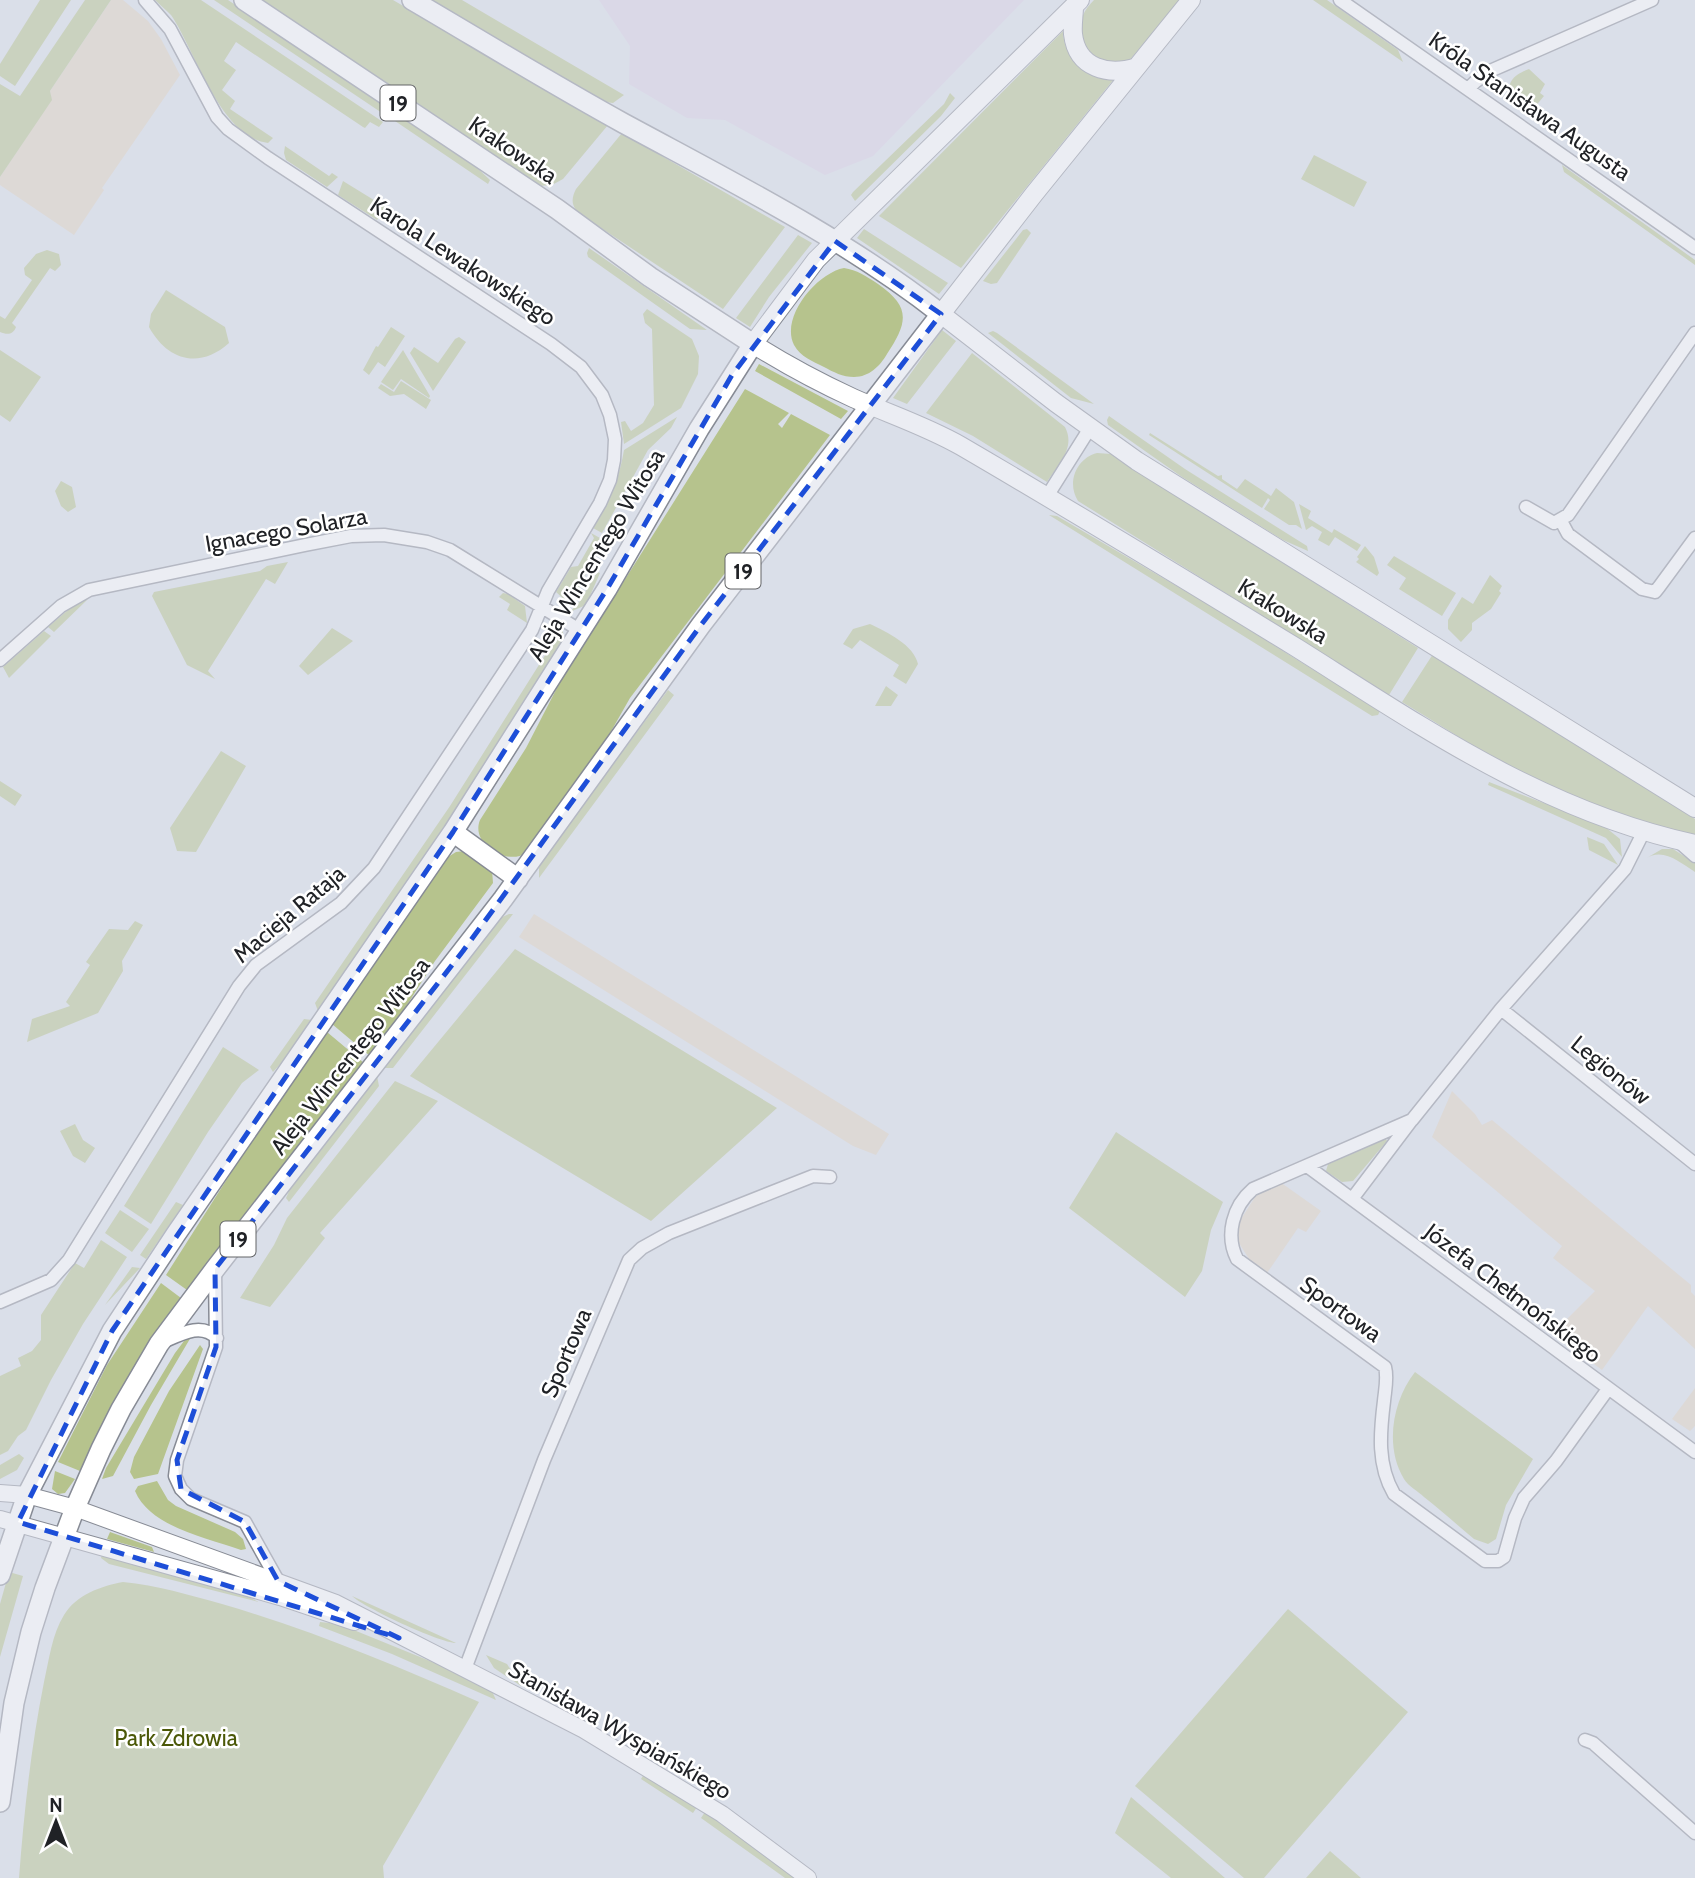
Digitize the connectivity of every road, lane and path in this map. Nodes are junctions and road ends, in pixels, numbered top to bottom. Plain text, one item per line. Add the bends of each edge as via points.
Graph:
1 (145, 0) edge
2 (244, 0) edge
3 (412, 0) edge
4 (1191, 0) edge
5 (1340, 0) edge
6 (1652, 0) edge
7 (1077, 3) edge
8 (1137, 66) junction
9 (1469, 88) junction
10 (835, 241) junction
11 (1695, 248) edge
12 (942, 314) junction
13 (1695, 333) edge
14 (753, 344) junction
15 (870, 405) junction
16 (1090, 428) junction
17 (1046, 498) junction
18 (1525, 507) dead end
19 (1561, 521) junction
20 (1695, 538) edge
21 (541, 606) junction
22 (581, 631) junction
23 (0, 660) edge
24 (1695, 808) edge
25 (1644, 831) junction
26 (453, 832) junction
27 (1687, 842) edge
28 (1695, 856) edge
29 (518, 879) junction
30 (1501, 1009) junction
31 (1412, 1120) junction
32 (1695, 1164) edge
33 (1307, 1166) junction
34 (830, 1177) dead end
35 (1352, 1199) junction
36 (215, 1269) junction
37 (0, 1302) edge
38 (217, 1338) junction
39 (159, 1344) junction
40 (1608, 1389) junction
41 (1695, 1452) edge
42 (0, 1493) edge
43 (27, 1496) junction
44 (75, 1508) junction
45 (9, 1521) edge
46 (64, 1536) junction
47 (1, 1566) edge
48 (278, 1581) junction
49 (399, 1637) junction
50 (465, 1669) junction
51 (1585, 1740) dead end
52 (0, 1802) edge
53 (1695, 1833) edge
54 (807, 1878) edge

1 - 21 street, Karola Lewakowskiego via 170,29 228,130 508,314 573,360 597,386 613,427 615,454 610,480
2 - 14 main road, Krakowska / 19
3 - 10 main road
4 - 8 main road
5 - 9 street, Króla Stanisława Augusta
6 - 9 street via 1498,67
7 - 8 main road via 1073,35 1088,63 1115,72
7 - 10 main road
8 - 12 main road
9 - 11 street, Króla Stanisława Augusta
10 - 12 main road
10 - 14 main road
12 - 15 main road, 19
12 - 16 main road
13 - 19 street
14 - 15 main road, Krakowska
14 - 22 main road, Aleja Wincentego Witosa / 19
15 - 17 main road, Krakowska via 953,442
15 - 29 main road, Aleja Wincentego Witosa / 19 via 701,625
16 - 17 street
16 - 24 main road
17 - 25 main road, Krakowska via 1494,769 1555,799
18 - 19 street via 1553,523
19 - 20 street via 1568,534 1642,589 1655,592
21 - 22 street, Ignacego Solarza
21 - 23 street, Ignacego Solarza via 439,545 397,536 351,537 89,590 61,606
21 - 37 street, Macieja Rataja via 532,630 374,868 341,903 256,965 69,1260 51,1280
22 - 26 main road, Aleja Wincentego Witosa / 19
25 - 27 main road, Krakowska
25 - 30 street, Sportowa via 1625,869
26 - 29 main road
26 - 43 main road, Aleja Wincentego Witosa / 19 via 112,1331
27 - 28 street, Krakowska
29 - 36 main road, Aleja Wincentego Witosa / 19
30 - 31 street, Sportowa
30 - 32 street, Legionów
31 - 33 street, Sportowa
31 - 35 street, Sportowa
33 - 35 street, Józefa Chełmońskiego
33 - 40 street, Sportowa via 1246,1195 1232,1223 1232,1245 1237,1259 1385,1367 1379,1442 1394,1494 1485,1561 1498,1561 1504,1557 1524,1499
34 - 50 street, Sportowa via 813,1176 669,1233 629,1260 544,1460
35 - 40 street, Józefa Chełmońskiego
36 - 38 street
36 - 39 main road, Aleja Wincentego Witosa / 19
38 - 39 street via 198,1330
38 - 48 street via 175,1476 191,1499 245,1522
39 - 44 main road, Aleja Wincentego Witosa / 19 via 121,1409
40 - 41 street, Józefa Chełmońskiego
42 - 43 street, Stanisława Wyspiańskiego
43 - 44 street, Stanisława Wyspiańskiego
43 - 45 main road, Aleja Wincentego Witosa / 19
44 - 46 main road, Aleja Wincentego Witosa / 19
44 - 48 street, Stanisława Wyspiańskiego
45 - 46 street, Stanisława Wyspiańskiego
45 - 47 main road, Aleja Wincentego Witosa / 19
46 - 49 street, Stanisława Wyspiańskiego via 280,1597
46 - 52 main road, Aleja Wincentego Witosa / 19 via 22,1666
48 - 49 street, Stanisława Wyspiańskiego via 335,1603
49 - 50 street, Stanisława Wyspiańskiego
50 - 54 street, Stanisława Wyspiańskiego via 644,1765 722,1814
51 - 53 street

